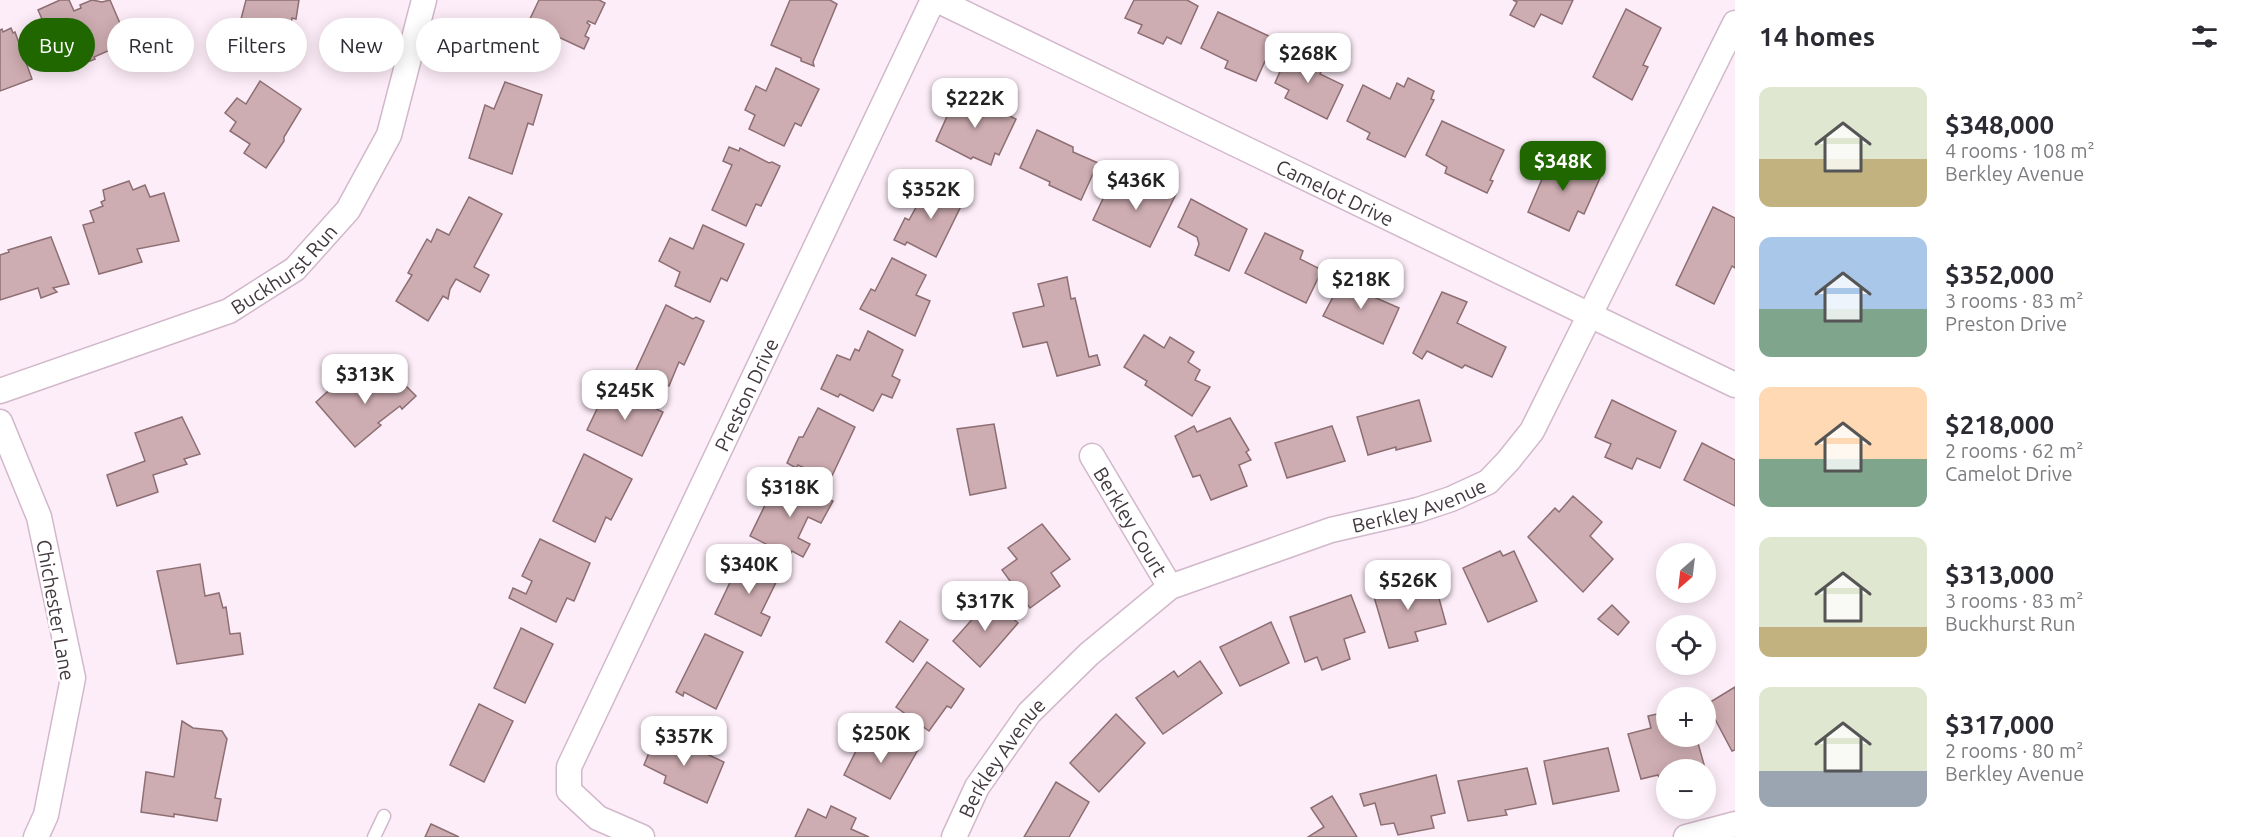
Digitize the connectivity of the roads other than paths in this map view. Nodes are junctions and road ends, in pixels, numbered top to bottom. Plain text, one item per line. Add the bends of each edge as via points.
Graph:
1 (424, 0) edge
2 (933, 0) edge
3 (937, 0) edge
4 (1735, 24) edge
5 (1589, 315) junction
6 (1735, 385) edge
7 (0, 391) edge
8 (0, 422) edge
9 (1092, 456) dead end
10 (1170, 587) junction
11 (384, 816) dead end
12 (1735, 824) edge
13 (36, 837) edge
14 (374, 837) edge
15 (642, 837) edge
16 (954, 837) edge
17 (1686, 837) edge

1 - 7 street, Buckhurst Run via 389,135 348,210 295,270 229,311
2 - 15 street, Preston Drive via 568,767 569,791 598,818
3 - 5 street, Camelot Drive
4 - 5 street, Berkley Avenue
5 - 6 street, Camelot Drive
5 - 10 street, Berkley Avenue via 1532,431 1488,482 1440,503 1332,530
8 - 13 street, Chichester Lane via 39,517 73,678 46,815
9 - 10 street, Berkley Court
10 - 16 street, Berkley Avenue via 1089,654 1029,713 977,787
11 - 14 lane
12 - 17 street

